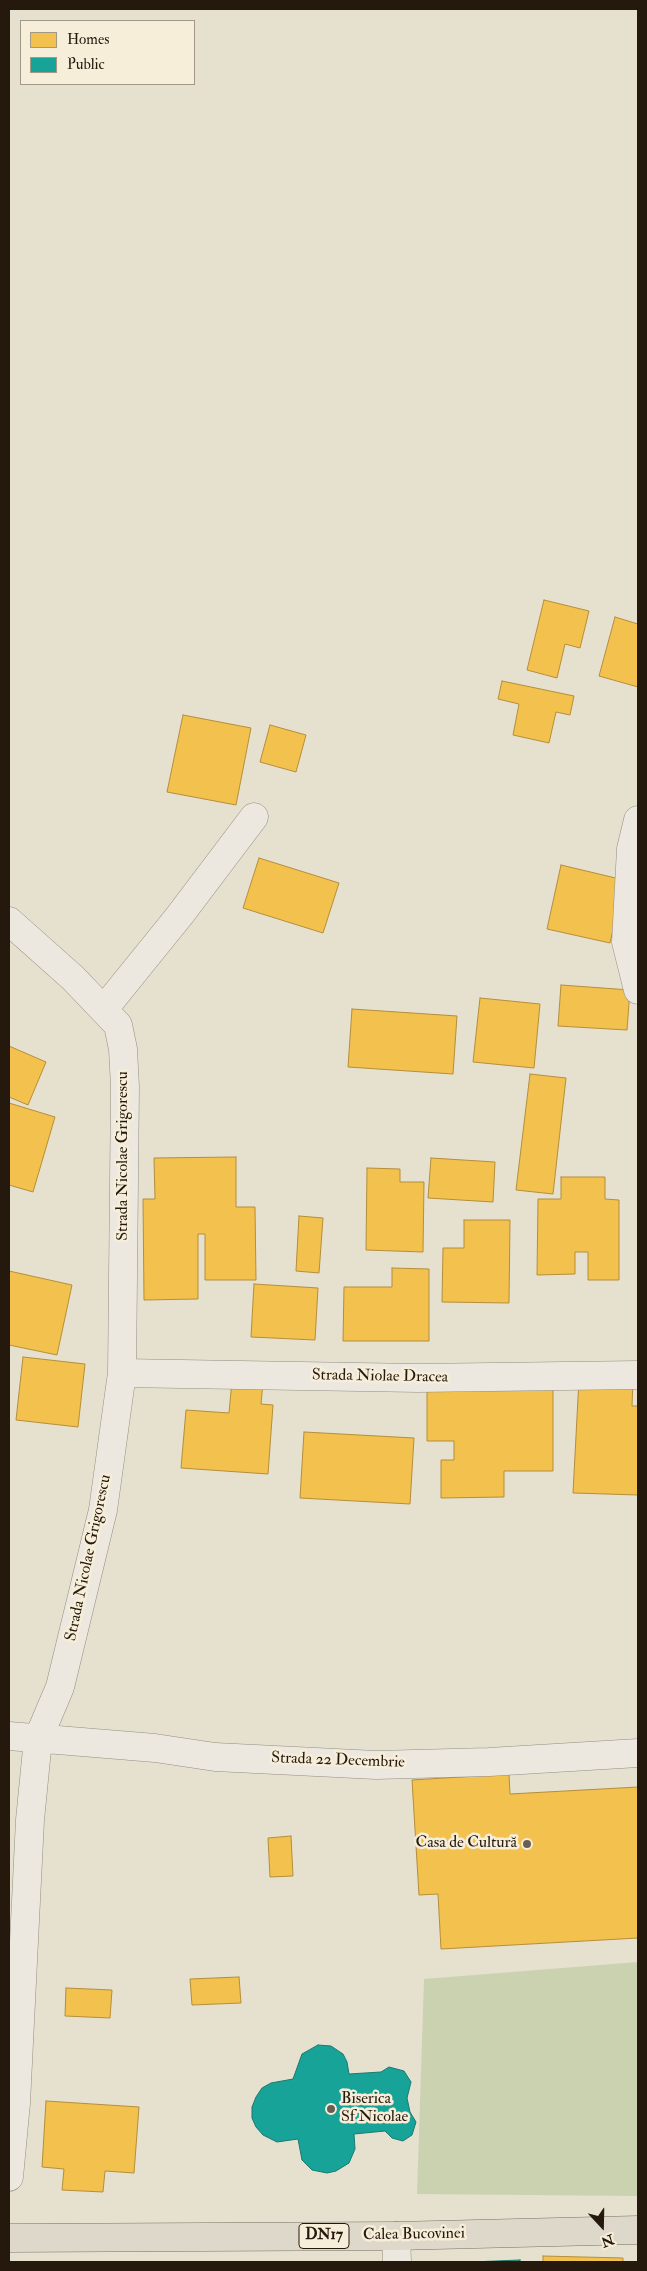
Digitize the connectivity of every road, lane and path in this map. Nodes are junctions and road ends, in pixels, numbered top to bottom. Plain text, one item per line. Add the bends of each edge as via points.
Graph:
1 (254, 817) dead end
2 (638, 820) edge
3 (9, 921) edge
4 (638, 990) edge
5 (104, 1009) junction
6 (122, 1373) junction
7 (638, 1376) edge
8 (9, 1736) edge
9 (38, 1739) junction
10 (638, 1753) edge
11 (9, 2177) edge
12 (638, 2230) edge
13 (9, 2238) edge
14 (396, 2249) edge

1 - 5 street
2 - 4 street via 631,849 626,942
3 - 5 street, Strada Nicolae Grigorescu
5 - 6 street, Strada Nicolae Grigorescu via 118,1025 125,1087
6 - 7 street, Strada Niolae Dracea via 418,1378
6 - 9 street, Strada Nicolae Grigorescu via 103,1510 60,1687
8 - 9 street, Strada 22 Decembrie
9 - 10 street, Strada 22 Decembrie via 155,1748 214,1757 376,1764 489,1762
9 - 11 street, Strada Nicolae Grigorescu via 30,1820 16,2103
12 - 14 highway, Calea Bucovinei / DN17
13 - 14 highway, Calea Bucovinei / DN17

